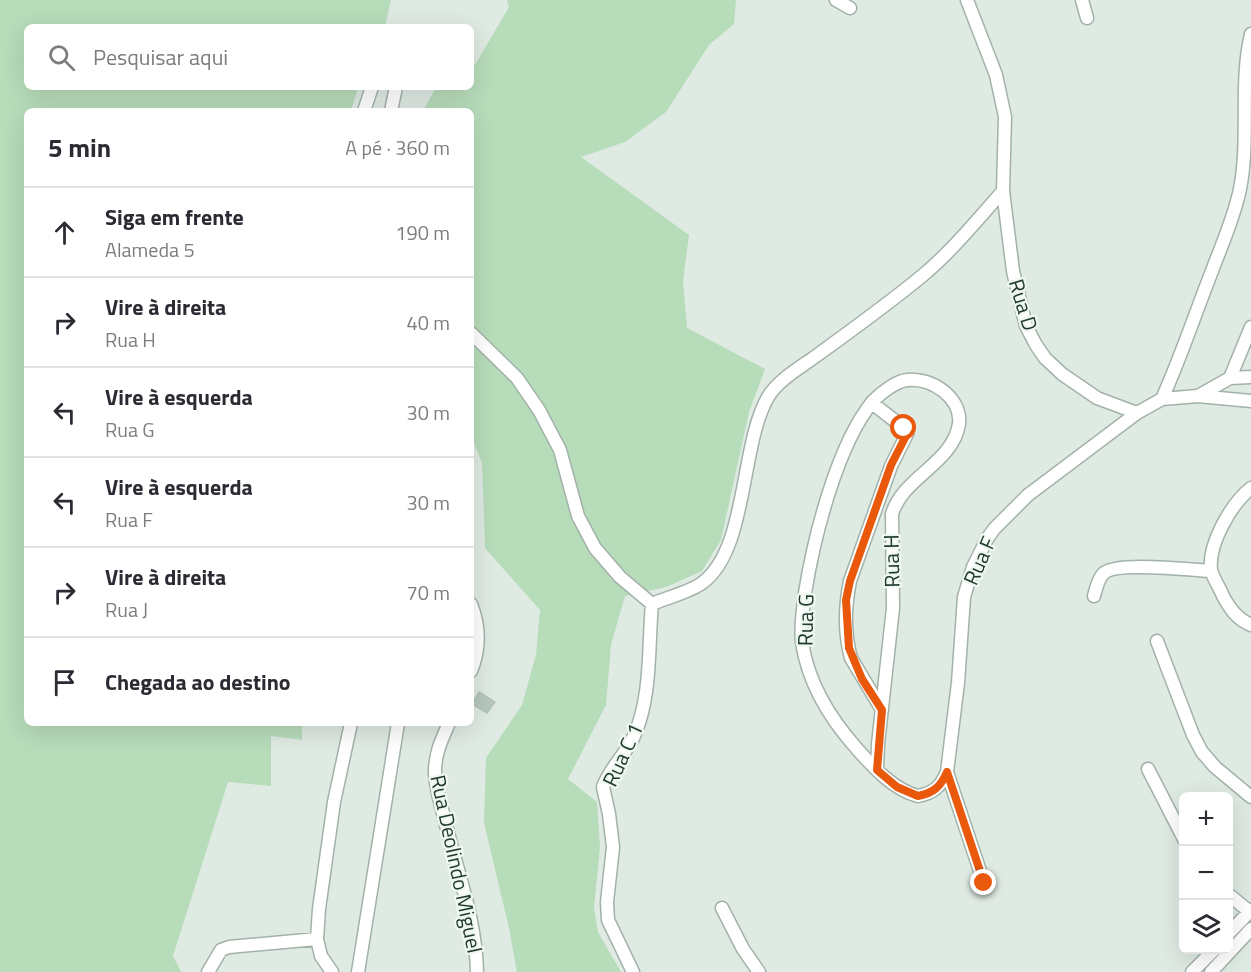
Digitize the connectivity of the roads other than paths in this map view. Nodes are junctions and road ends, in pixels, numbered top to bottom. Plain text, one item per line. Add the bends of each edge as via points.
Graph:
1 (836, 0) edge
2 (968, 0) edge
3 (1082, 0) edge
4 (850, 8) dead end
5 (1087, 18) dead end
6 (1251, 34) edge
7 (371, 90) edge
8 (395, 90) edge
9 (365, 108) edge
10 (392, 108) edge
11 (1003, 190) junction
12 (1251, 327) edge
13 (474, 336) edge
14 (1246, 354) edge
15 (1251, 377) edge
16 (1230, 378) junction
17 (1198, 396) junction
18 (1162, 399) junction
19 (1251, 401) edge
20 (873, 403) junction
21 (1137, 413) junction
22 (1251, 489) edge
23 (1211, 571) junction
24 (1094, 596) dead end
25 (652, 604) junction
26 (474, 616) edge
27 (1251, 625) edge
28 (1157, 641) dead end
29 (474, 664) edge
30 (882, 710) junction
31 (350, 726) edge
32 (398, 726) edge
33 (448, 726) edge
34 (1148, 769) dead end
35 (877, 770) junction
36 (947, 772) junction
37 (1251, 797) edge
38 (1179, 829) edge
39 (984, 883) dead end
40 (1233, 898) edge
41 (722, 908) dead end
42 (1250, 911) edge
43 (1233, 929) edge
44 (1251, 929) edge
45 (317, 939) junction
46 (1210, 954) edge
47 (208, 972) edge
48 (332, 972) edge
49 (358, 972) edge
50 (477, 972) edge
51 (633, 972) edge
52 (759, 972) edge
53 (1192, 972) edge
54 (1211, 972) edge

1 - 4 street
2 - 11 street, Rua D via 996,75 1005,117
3 - 5 street
6 - 18 street via 1246,54 1240,187 1230,227
7 - 9 street
8 - 10 street
11 - 21 street, Rua D via 1013,272 1026,326 1036,345 1062,374 1097,398
11 - 25 street via 924,275 769,395 760,415 725,554 701,584
12 - 14 street
13 - 25 street via 517,378 539,410 560,450 578,516 596,548
14 - 16 street
15 - 16 street
16 - 17 street
17 - 18 street
17 - 19 street
18 - 21 street, Rua F
20 - 30 street via 907,434 891,465 846,600 851,658
20 - 30 street, Rua H via 890,387 905,380 921,380 945,392 955,403 959,421 956,438 898,500 892,514 893,608
20 - 35 street, Rua G via 852,435 821,516 801,621 804,654 830,717
21 - 36 street, Rua F via 1029,495 987,538 964,597
22 - 23 street via 1223,524
23 - 24 street via 1112,568 1102,574
23 - 27 street via 1228,606
25 - 51 street, Rua C 1 via 640,720 603,787 613,847 608,920
26 - 29 street via 479,637
28 - 37 street via 1202,752
30 - 35 street, Rua H
31 - 45 street via 326,851
32 - 49 street
33 - 50 street, Rua Deolindo Miguel via 439,745 435,773 466,893
34 - 38 street
35 - 36 street, Rua G via 897,787 918,796 936,790
36 - 39 street
40 - 42 street
41 - 52 street
42 - 43 street
44 - 54 street
45 - 47 street via 229,947 221,950
45 - 48 street via 321,956
46 - 53 street

